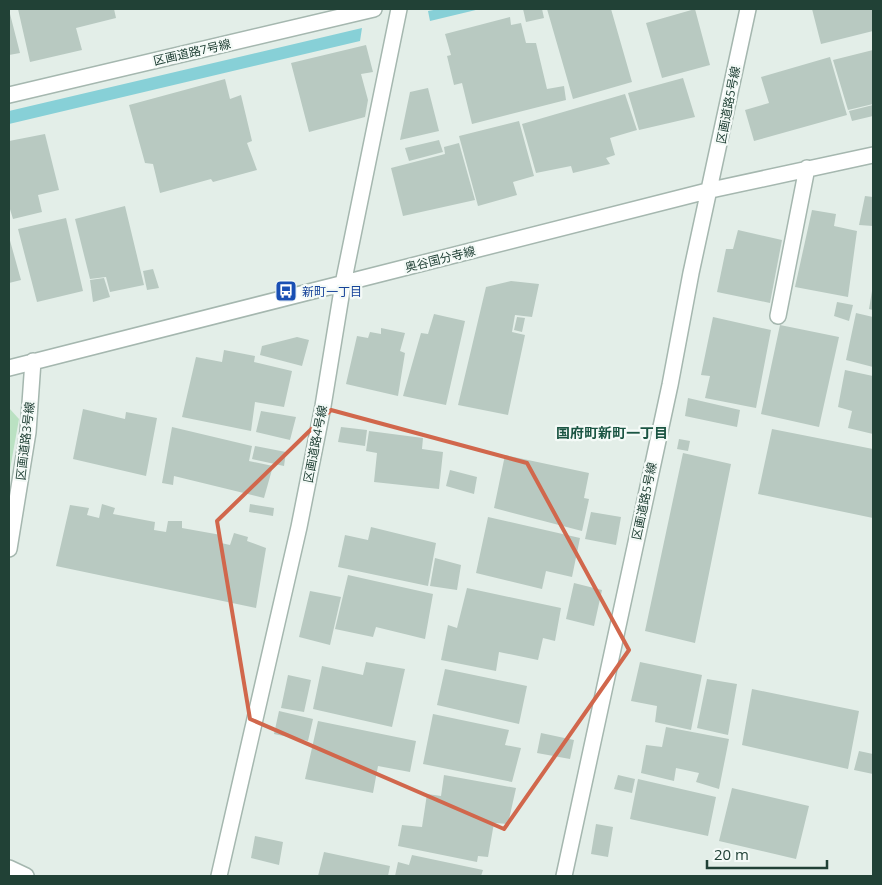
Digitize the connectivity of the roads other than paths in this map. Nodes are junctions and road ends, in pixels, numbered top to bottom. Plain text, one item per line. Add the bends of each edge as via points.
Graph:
1 (374, 9) edge
2 (399, 9) edge
3 (748, 9) edge
4 (9, 95) edge
5 (873, 155) edge
6 (807, 168) junction
7 (711, 190) junction
8 (343, 284) junction
9 (778, 316) dead end
10 (33, 361) junction
11 (9, 368) edge
12 (9, 549) edge
13 (9, 868) edge
14 (26, 876) edge
15 (219, 876) edge
16 (564, 876) edge

1 - 4 street, 区画道路7号線
2 - 8 street, 区画道路4号線
3 - 7 street, 区画道路5号線
5 - 6 street, 奥谷国分寺線
6 - 7 street, 奥谷国分寺線
6 - 9 street
7 - 8 street, 奥谷国分寺線
7 - 16 street, 区画道路5号線
8 - 10 street, 奥谷国分寺線
8 - 15 street, 区画道路4号線 via 299,527
10 - 11 street, 奥谷国分寺線
10 - 12 street, 区画道路3号線 via 28,432
13 - 14 street

